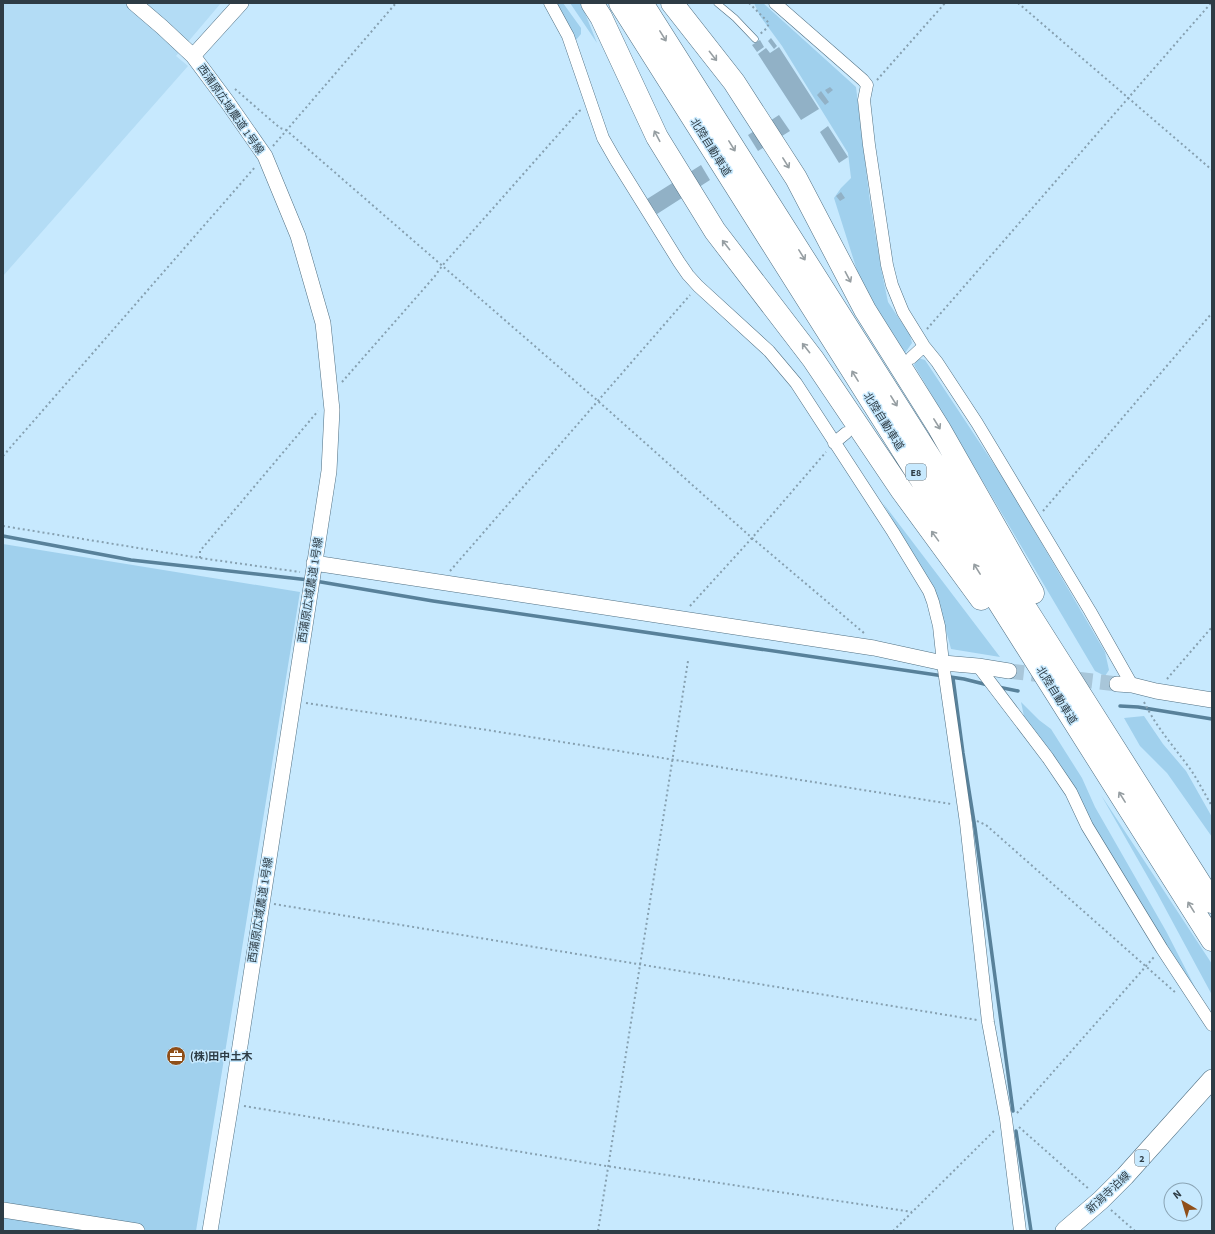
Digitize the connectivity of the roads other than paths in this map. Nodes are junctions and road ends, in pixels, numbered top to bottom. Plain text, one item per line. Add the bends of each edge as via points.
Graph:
1 (134, 3) edge
2 (241, 3) edge
3 (550, 3) edge
4 (592, 3) edge
5 (620, 3) edge
6 (642, 3) edge
7 (672, 3) edge
8 (717, 3) edge
9 (775, 3) edge
10 (755, 39) road end
11 (193, 56) junction
12 (922, 342) junction
13 (911, 358) dead end
14 (846, 433) dead end
15 (834, 443) junction
16 (314, 563) junction
17 (943, 663) junction
18 (978, 666) junction
19 (1009, 671) tunnel mouth
20 (1117, 684) tunnel mouth
21 (1132, 685) junction
22 (1212, 700) edge
23 (1083, 736) junction
24 (1209, 898) edge
25 (1212, 940) edge
26 (1212, 1025) edge
27 (1212, 1079) edge
28 (3, 1210) edge
29 (137, 1231) edge
30 (210, 1231) edge
31 (1020, 1231) edge
32 (1065, 1231) edge

1 - 11 street, 西蒲原広域農道 1号線
2 - 11 street
3 - 15 street via 568,36 603,138 679,262 698,286 782,366 804,394
23 -> 4 highway via 902,491 814,359 715,232 657,137
23 -> 5 highway, 北陸自動車道 / E8
6 -> 24 highway, 北陸自動車道 / E8
7 -> 24 highway via 734,82 796,178 865,310 943,434 1077,673 1175,836
8 - 10 lane
9 - 12 street via 867,85 864,100 887,265 900,306
11 - 16 street, 西蒲原広域農道 1号線 via 265,156 298,236 323,323 331,405 328,471
12 - 13 street
12 - 21 street via 977,423 1090,610
14 - 15 street
15 - 17 street via 893,532 928,591 940,626
16 - 17 street via 874,648
16 - 30 street, 西蒲原広域農道 1号線
17 - 18 street
17 - 31 street via 966,823 988,1022 1006,1119
18 - 19 street
18 - 26 street via 1071,792 1087,826
20 - 21 street
21 - 22 street
25 -> 23 highway, 北陸自動車道 / E8
27 - 32 main road, 新潟寺泊線 / 2 via 1125,1176
28 - 29 street

